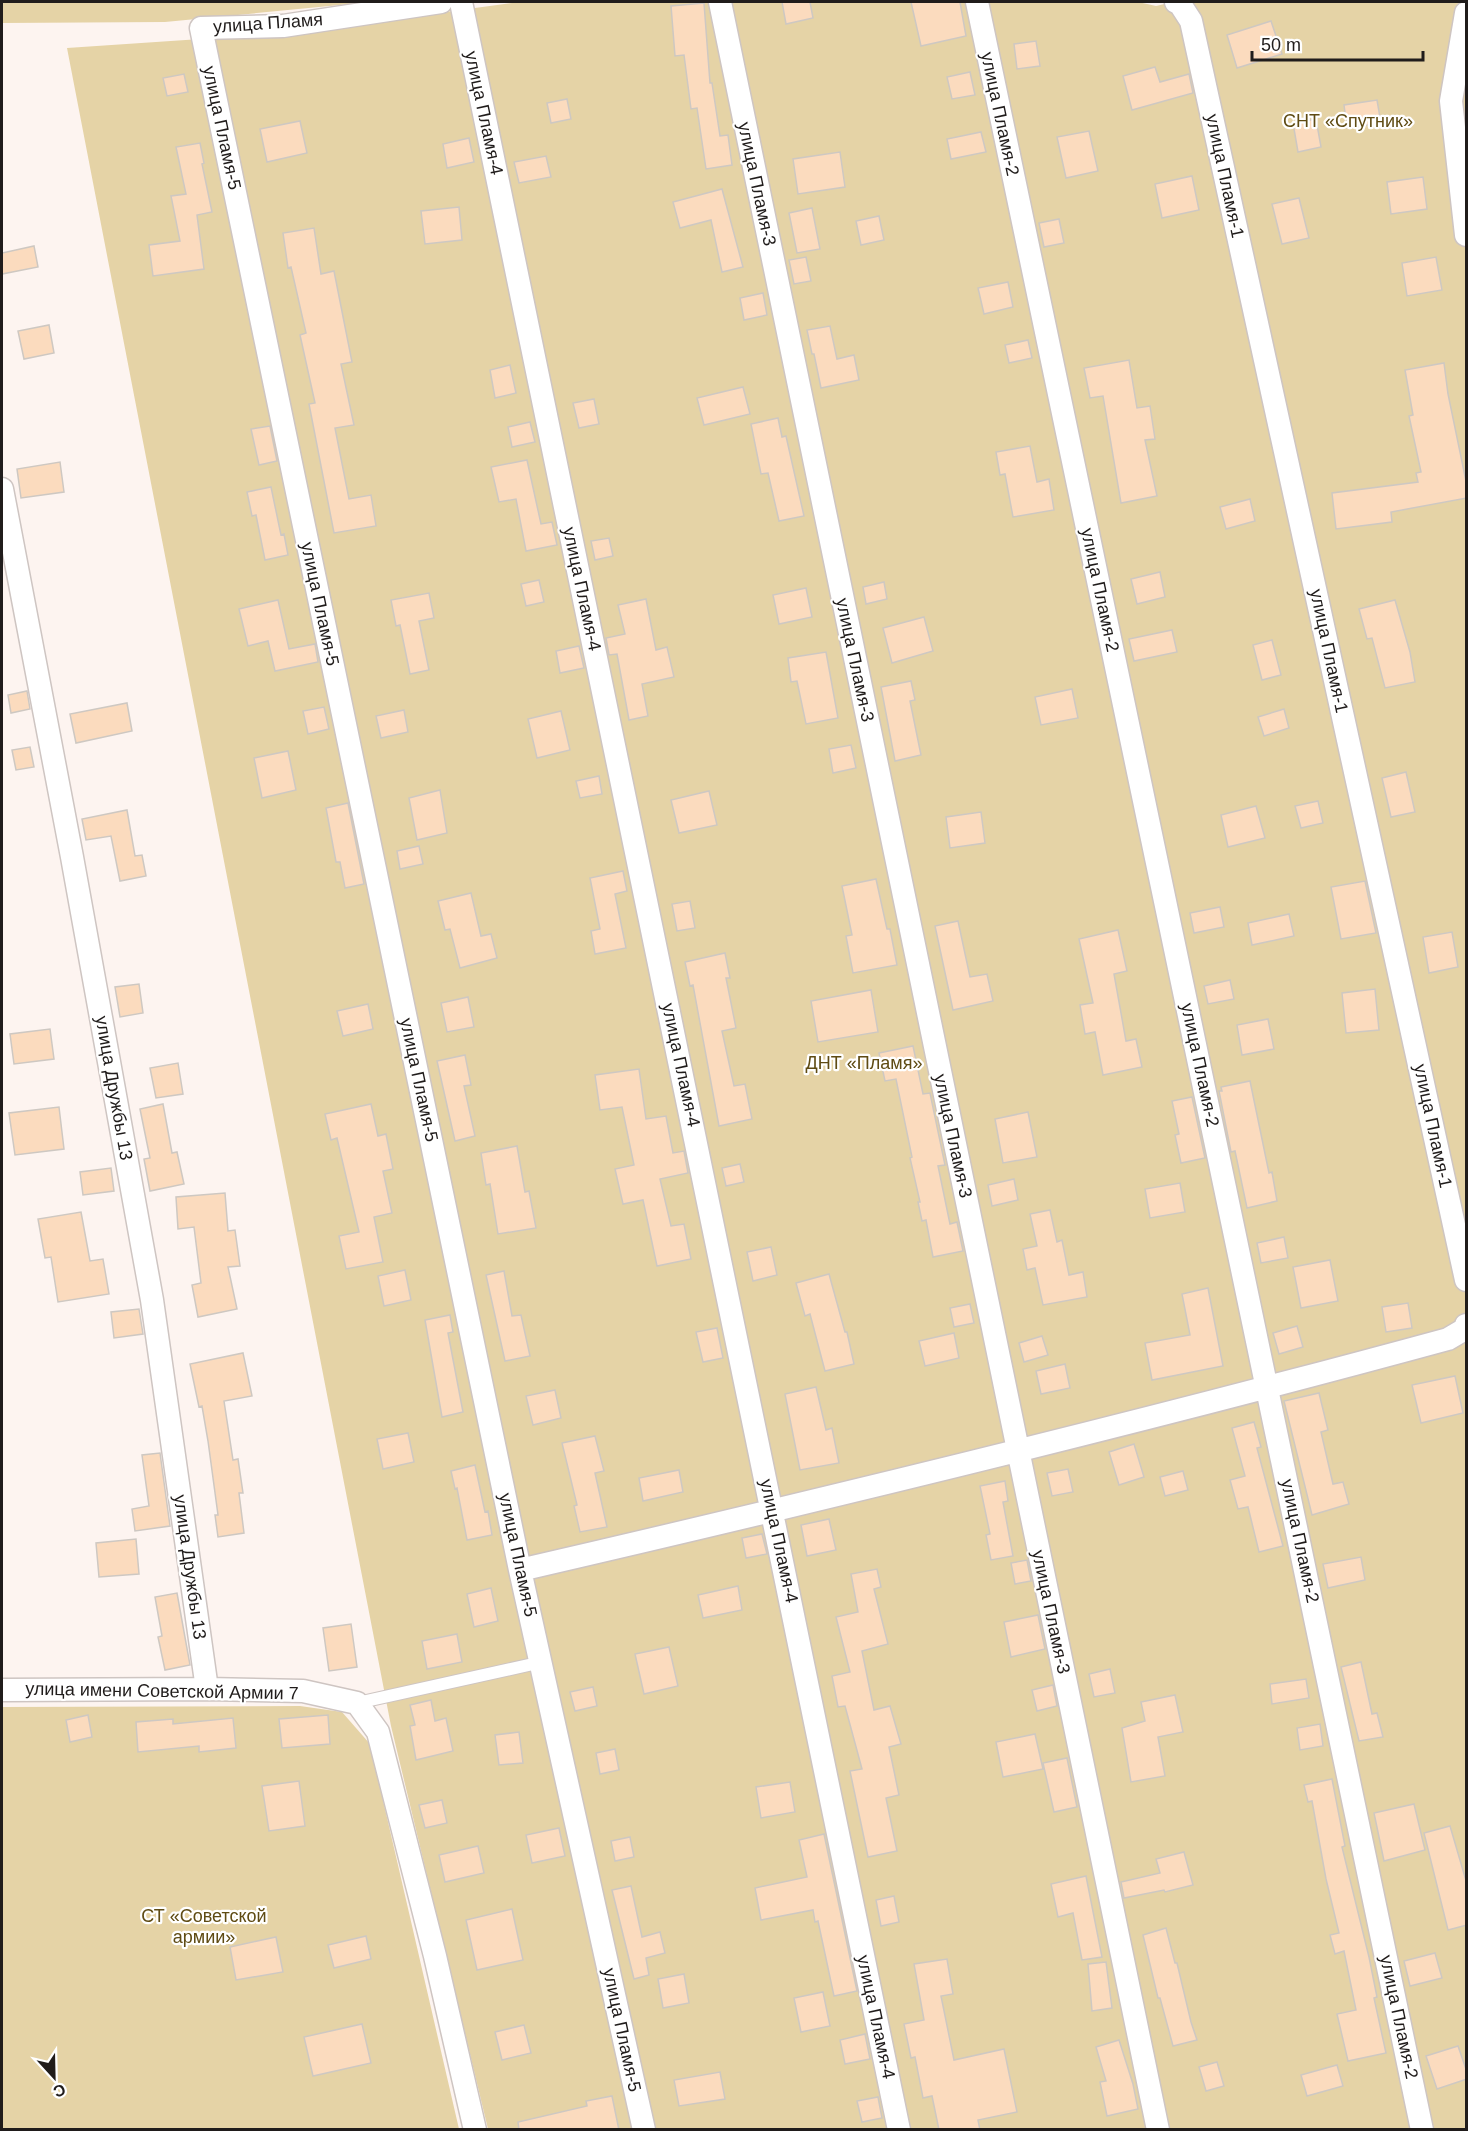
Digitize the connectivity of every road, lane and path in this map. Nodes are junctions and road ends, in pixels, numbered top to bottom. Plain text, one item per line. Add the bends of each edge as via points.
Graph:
1 (441, 2) edge
2 (461, 2) edge
3 (720, 2) edge
4 (977, 2) edge
5 (1176, 2) edge
6 (1467, 13) edge
7 (201, 28) joint
8 (1467, 235) edge
9 (2, 489) edge
10 (1467, 1280) edge
11 (1467, 1325) edge
12 (1268, 1388) junction
13 (1017, 1450) junction
14 (773, 1512) junction
15 (520, 1570) junction
16 (542, 1662) junction
17 (207, 1689) junction
18 (2, 1690) edge
19 (357, 1703) junction
20 (476, 2130) edge
21 (644, 2130) edge
22 (899, 2130) edge
23 (1158, 2130) edge
24 (1422, 2130) edge

1 - 7 street, улица Пламя via 283,26
2 - 14 street, улица Пламя-4
3 - 13 street, улица Пламя-3
4 - 12 street, улица Пламя-2
5 - 10 street, улица Пламя-1 via 1191,21
6 - 8 street via 1451,100
7 - 15 street, улица Пламя-5
9 - 17 street, улица Дружбы 13 via 152,1300
11 - 12 street via 1448,1340
12 - 13 street
12 - 24 street, улица Пламя-2
13 - 14 street
13 - 23 street, улица Пламя-3
14 - 15 street
14 - 22 street, улица Пламя-4
15 - 16 street, улица Пламя-5
16 - 19 lane
16 - 21 street, улица Пламя-5
17 - 18 street, улица имени Советской Армии 7
17 - 19 street, улица имени Советской Армии 7 via 303,1691
19 - 20 street via 378,1732

